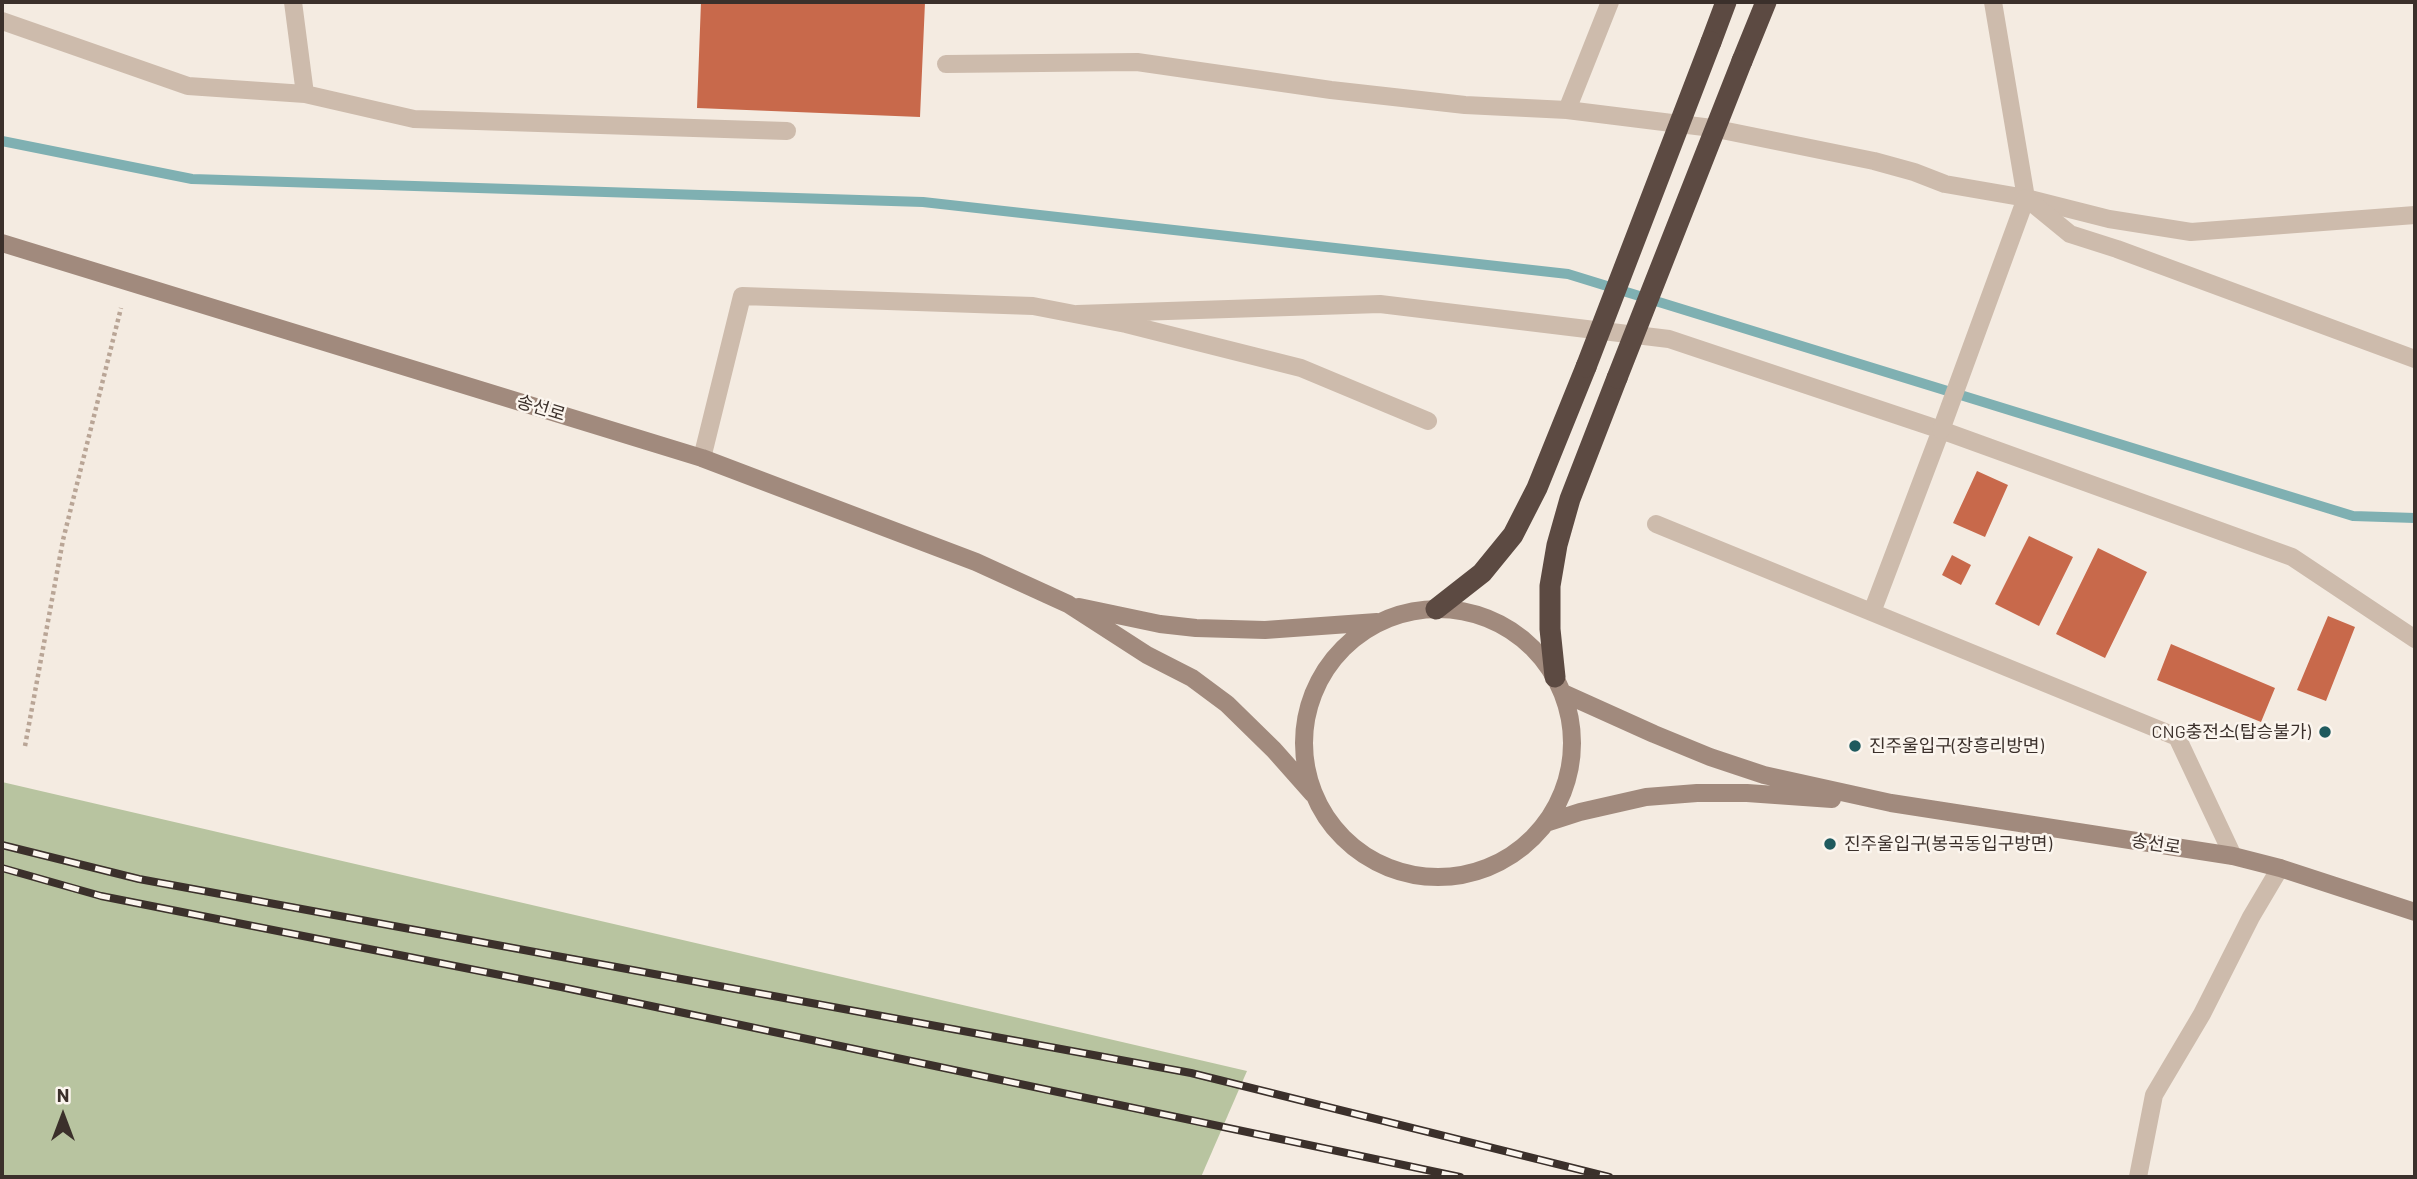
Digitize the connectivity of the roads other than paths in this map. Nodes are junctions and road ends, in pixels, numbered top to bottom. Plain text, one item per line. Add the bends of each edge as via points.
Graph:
1 (293, 2) edge
2 (1610, 2) edge
3 (1726, 2) edge
4 (1766, 2) edge
5 (1993, 2) edge
6 (2, 21) edge
7 (946, 64) dead end
8 (305, 94) junction
9 (1567, 110) junction
10 (787, 131) dead end
11 (2026, 198) junction
12 (2415, 215) edge
13 (2, 243) edge
14 (1077, 314) junction
15 (2415, 359) edge
16 (1428, 421) dead end
17 (1941, 430) junction
18 (702, 458) junction
19 (1656, 524) dead end
20 (1069, 604) junction
21 (1436, 609) junction
22 (1872, 612) junction
23 (1380, 622) junction
24 (2415, 639) edge
25 (1559, 685) junction
26 (1313, 794) junction
27 (1891, 803) junction
28 (1546, 822) junction
29 (2233, 856) junction
30 (2280, 868) junction
31 (2415, 912) edge
32 (2138, 1177) edge

1 - 8 street
2 - 9 street
3 - 21 highway, bridge via 1537,488 1513,535 1482,573
4 - 25 highway, bridge via 1570,499 1550,586 1550,629
5 - 11 street
6 - 8 street via 188,86
7 - 9 street via 1136,62 1344,92
8 - 10 street via 414,119
9 - 11 street via 1712,128 1874,161 1945,184
11 - 12 street via 2109,219 2191,232
11 - 15 street via 2070,234
11 - 17 street
13 - 18 street, 송선로
14 - 16 street via 1301,368
14 - 17 street via 1380,304 1669,339
14 - 18 street via 1033,306 742,296
17 - 22 street
17 - 24 street via 2292,557
18 - 20 street, 송선로 via 976,562
19 - 22 street
20 - 23 street via 1196,628 1265,630
20 - 26 street via 1227,704
21 - 23 street
21 - 25 street via 1472,613 1505,626 1533,648
22 - 29 street via 2177,737
23 - 26 street via 1344,647 1325,669 1312,695 1303,737
25 - 27 street via 1710,757 1764,775
25 - 28 street via 1572,727 1571,763 1561,797
26 - 28 street via 1328,819 1358,850 1383,865 1414,875 1450,877 1485,869 1516,852
27 - 28 street via 1697,793 1646,797
27 - 29 street, 송선로
29 - 30 street, 송선로
30 - 31 street, 송선로
30 - 32 street via 2154,1095

